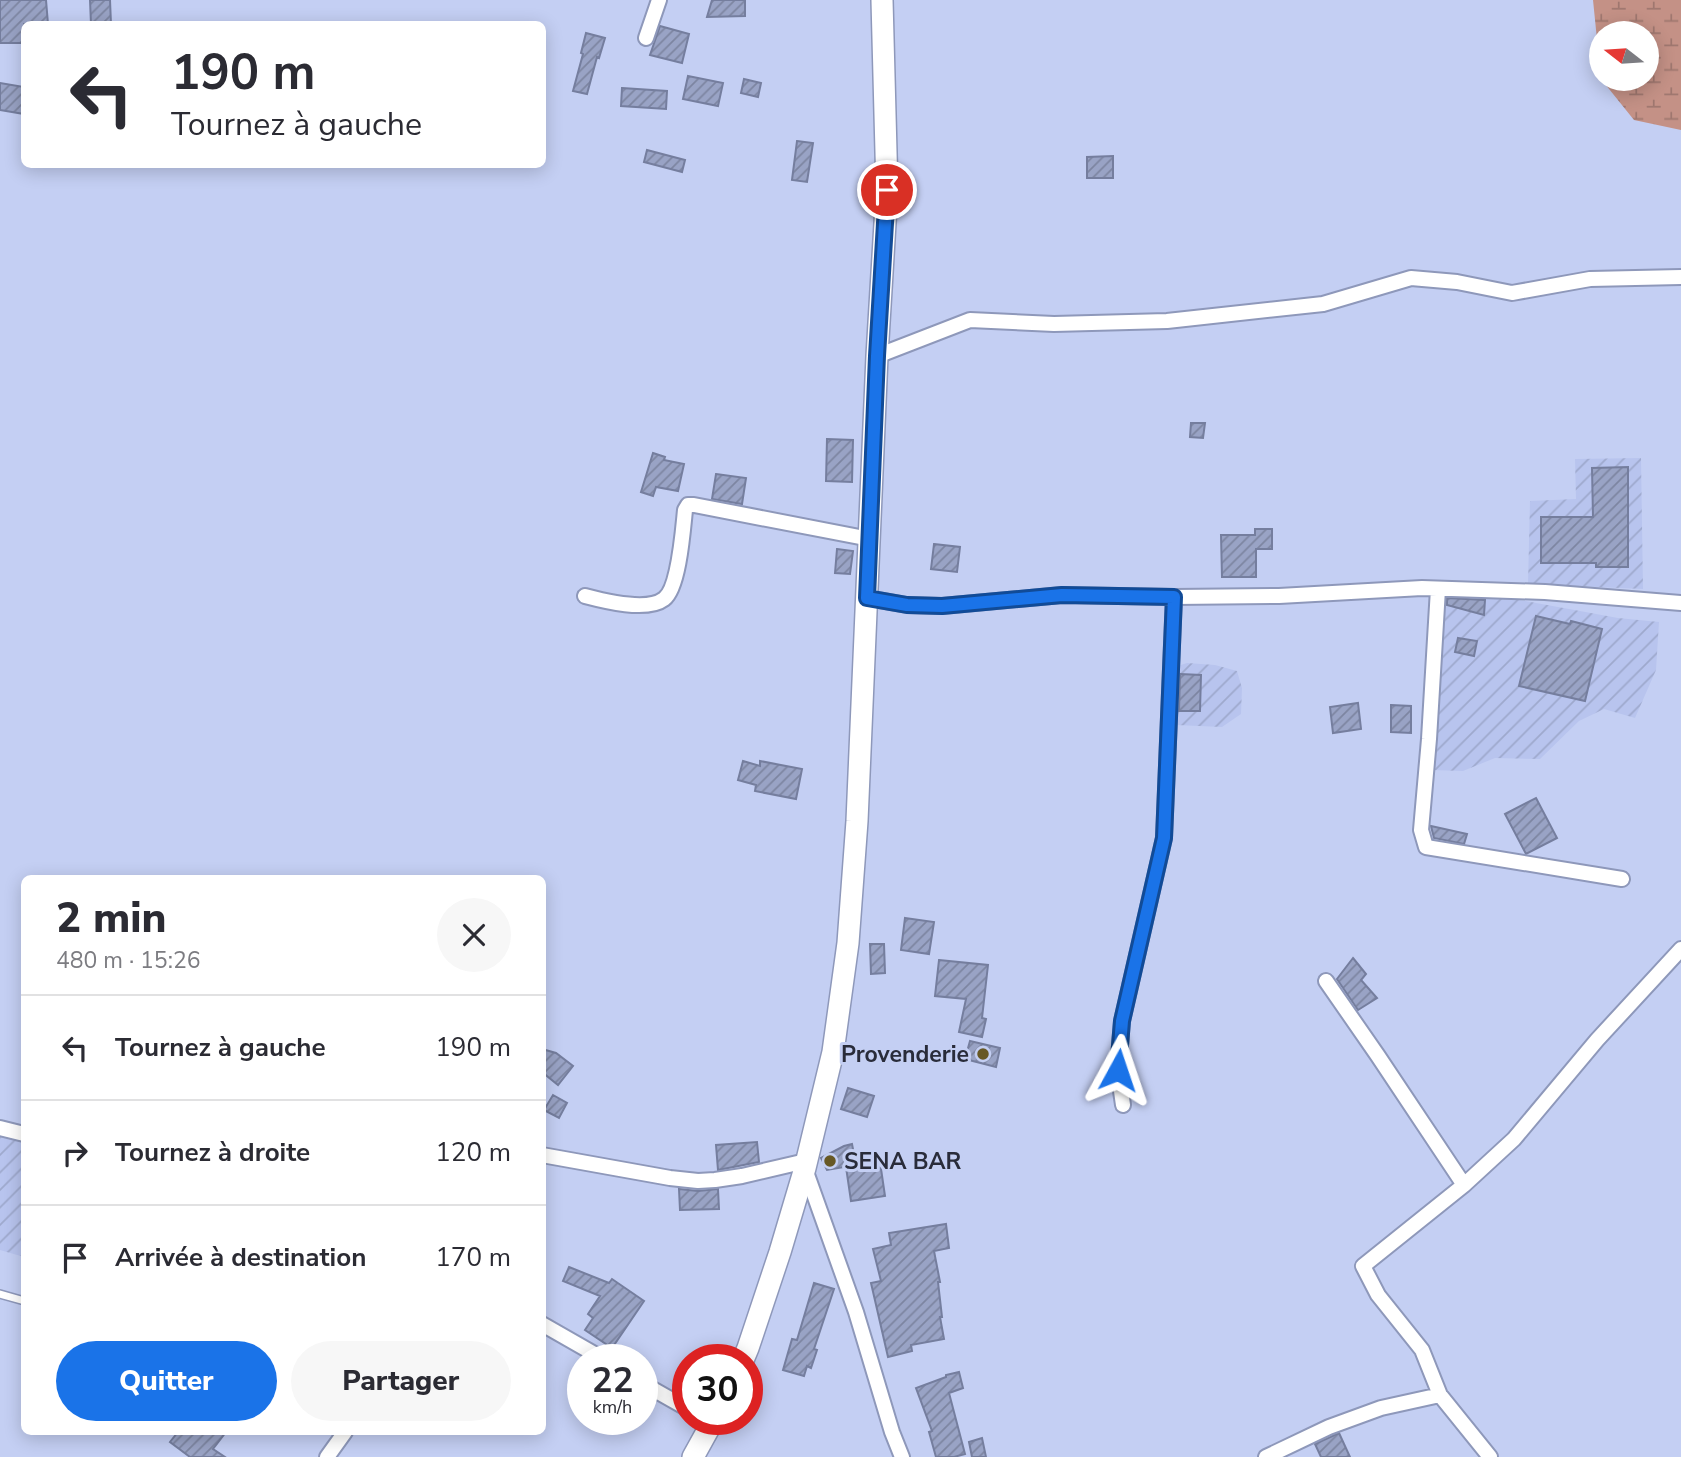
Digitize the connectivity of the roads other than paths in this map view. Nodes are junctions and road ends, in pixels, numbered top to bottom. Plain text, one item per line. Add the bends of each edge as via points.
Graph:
1 (659, 0) edge
2 (882, 0) edge
3 (646, 38) dead end
4 (1681, 276) edge
5 (877, 356) junction
6 (870, 539) junction
7 (1438, 589) junction
8 (585, 596) dead end
9 (1174, 597) junction
10 (867, 598) junction
11 (1681, 603) edge
12 (1622, 880) dead end
13 (1681, 949) edge
14 (1326, 981) dead end
15 (1123, 1105) dead end
16 (0, 1128) edge
17 (21, 1133) edge
18 (546, 1156) edge
19 (806, 1164) junction
20 (1464, 1185) junction
21 (0, 1294) edge
22 (21, 1300) dead end
23 (546, 1326) edge
24 (577, 1344) edge
25 (749, 1344) edge
26 (1440, 1395) junction
27 (343, 1435) edge
28 (703, 1435) edge
29 (327, 1457) edge
30 (692, 1457) edge
31 (902, 1457) edge
32 (1266, 1457) edge
33 (1490, 1457) edge

1 - 3 street
2 - 5 main road via 887,190
4 - 5 street via 1590,279 1512,293 1411,278 1323,304 1167,321 1054,324 970,320
5 - 6 main road
6 - 8 street via 688,505 671,593 657,603 638,605
6 - 10 main road
7 - 9 street
7 - 11 street
7 - 12 street via 1421,830 1426,847
9 - 10 street via 1062,595 942,606
9 - 15 street via 1164,838 1122,1021 1118,1070
10 - 19 main road via 848,943 834,1052
13 - 20 street via 1514,1139
14 - 20 street
16 - 17 street
18 - 19 street via 698,1181
19 - 25 main road
19 - 31 street
20 - 26 street via 1363,1266 1378,1295 1422,1350
21 - 22 lane
23 - 24 street
26 - 32 street via 1381,1408
26 - 33 street
27 - 29 street
28 - 30 main road

